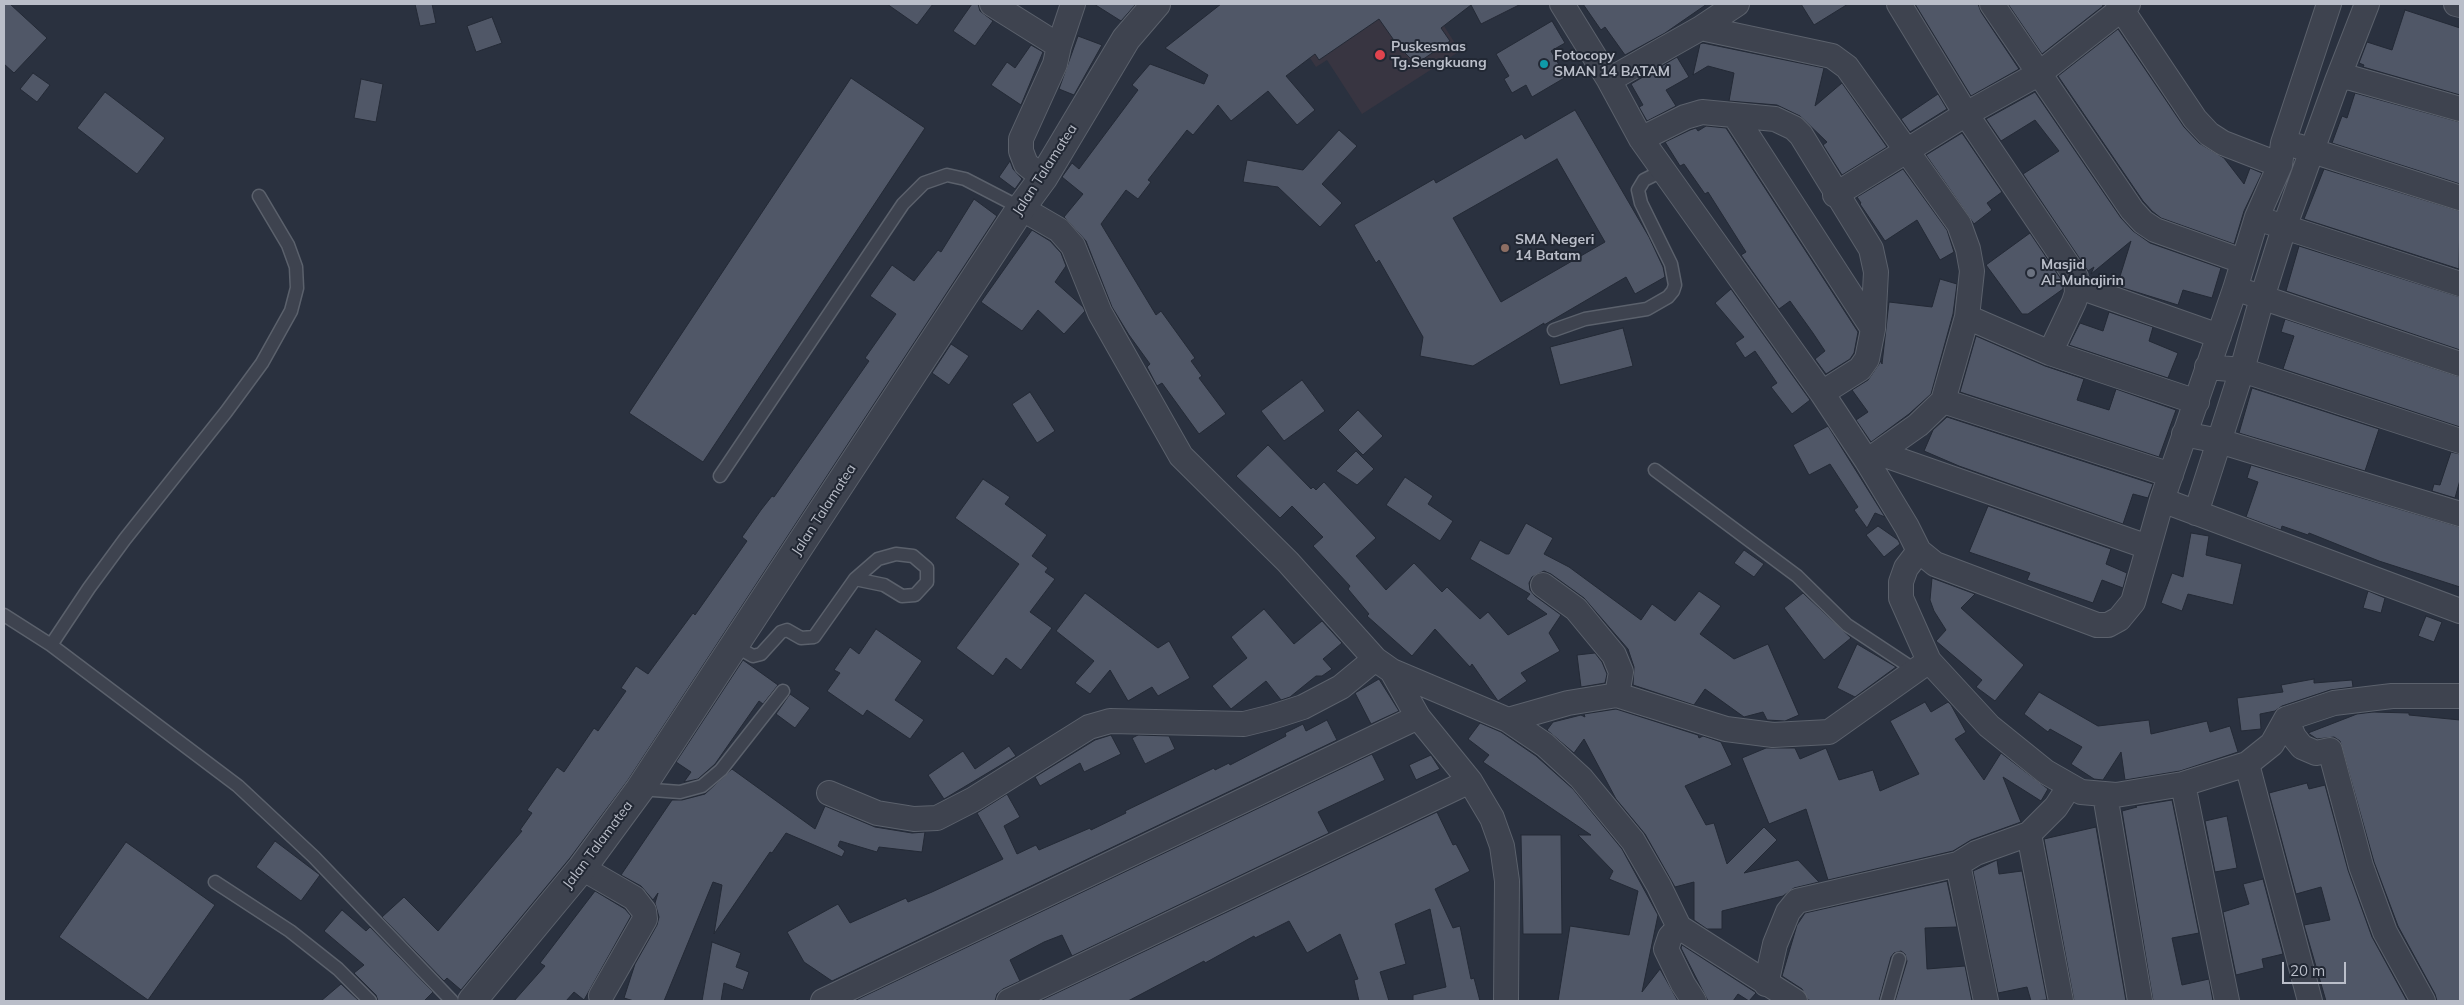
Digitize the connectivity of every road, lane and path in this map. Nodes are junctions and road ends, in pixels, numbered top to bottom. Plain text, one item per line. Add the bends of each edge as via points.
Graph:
1 (992, 4) edge
2 (1073, 4) edge
3 (1156, 4) edge
4 (1562, 4) edge
5 (1738, 4) edge
6 (1899, 4) edge
7 (1992, 4) edge
8 (2329, 4) edge
9 (2367, 4) edge
10 (2456, 4) edge
11 (2123, 5) edge
12 (2460, 5) edge
13 (1701, 28) junction
14 (1059, 46) junction
15 (2040, 73) junction
16 (1609, 80) junction
17 (2337, 82) junction
18 (2460, 109) edge
19 (1966, 114) junction
20 (1735, 116) junction
21 (1641, 139) junction
22 (2311, 150) junction
23 (1908, 151) junction
24 (2281, 154) junction
25 (1662, 170) junction
26 (1043, 178) junction
27 (1835, 194) junction
28 (259, 196) dead end
29 (2460, 198) edge
30 (1021, 208) junction
31 (2258, 217) junction
32 (2284, 228) junction
33 (2242, 261) junction
34 (2460, 284) edge
35 (2077, 286) junction
36 (2235, 289) junction
37 (2262, 298) junction
38 (1967, 317) junction
39 (1873, 329) junction
40 (1554, 330) dead end
41 (2219, 336) junction
42 (2050, 354) junction
43 (2460, 364) edge
44 (2206, 368) junction
45 (2242, 370) junction
46 (1822, 393) junction
47 (1944, 401) junction
48 (2197, 402) junction
49 (2184, 434) junction
50 (2219, 441) junction
51 (2460, 441) edge
52 (1873, 457) junction
53 (1655, 470) dead end
54 (2171, 475) junction
55 (720, 476) dead end
56 (2162, 500) junction
57 (2196, 513) junction
58 (2460, 514) edge
59 (2148, 547) junction
60 (1919, 551) junction
61 (855, 579) junction
62 (1543, 585) dead end
63 (2458, 604) edge
64 (4, 615) edge
65 (51, 645) junction
66 (735, 646) junction
67 (1384, 665) junction
68 (1922, 666) junction
69 (783, 691) dead end
70 (1617, 695) junction
71 (2460, 696) edge
72 (1418, 717) junction
73 (2286, 719) junction
74 (1508, 720) junction
75 (2246, 764) junction
76 (1470, 781) junction
77 (2183, 784) junction
78 (2069, 787) junction
79 (640, 789) junction
80 (829, 793) dead end
81 (2105, 795) junction
82 (2029, 834) junction
83 (1958, 864) junction
84 (582, 868) junction
85 (215, 882) dead end
86 (1679, 927) junction
87 (1899, 958) dead end
88 (1766, 984) junction
89 (601, 996) dead end
90 (370, 1001) edge
91 (452, 1001) edge
92 (472, 1001) edge
93 (823, 1001) edge
94 (1009, 1001) edge
95 (1506, 1001) edge
96 (1694, 1001) edge
97 (1795, 1001) edge
98 (1887, 1001) edge
99 (1986, 1001) edge
100 (2061, 1001) edge
101 (2140, 1001) edge
102 (2227, 1001) edge
103 (2310, 1001) edge
104 (2423, 1001) edge

1 - 14 street
2 - 14 street
3 - 26 street, Jalan Talamatea via 1126,39
4 - 16 street
5 - 13 street
6 - 19 street
7 - 15 street
8 - 24 street
9 - 17 street
10 - 12 street
11 - 15 street
11 - 24 street via 2209,134 2223,142
13 - 16 street
13 - 23 street via 1832,56 1847,67
14 - 26 street via 1055,64 1021,139 1026,164
15 - 19 street
15 - 33 street via 2143,222 2155,230
16 - 21 street
17 - 18 street via 2351,78
17 - 22 street
19 - 23 street
19 - 35 street via 2073,270
20 - 21 street via 1702,112
20 - 27 street via 1775,119 1794,128
20 - 39 street
21 - 25 street
22 - 24 street
22 - 29 street
22 - 32 street
23 - 27 street
23 - 38 street via 1959,224 1968,249 1972,271
24 - 31 street
25 - 40 lane via 1644,180 1638,190 1641,203 1671,264 1673,291 1647,309 1585,319
25 - 46 street
26 - 30 street, Jalan Talamatea
27 - 39 street via 1875,260
28 - 65 lane via 288,245 296,267 297,288 291,311 257,370 88,588
30 - 55 lane via 965,179 947,175 924,183 903,204
30 - 66 street, Jalan Talamatea
30 - 67 street via 1059,230 1073,246 1100,313 1181,456 1288,562
31 - 32 street
31 - 33 street
32 - 34 street
32 - 37 street
33 - 36 street
35 - 41 street
35 - 42 street via 2074,302
36 - 37 street
36 - 41 street
37 - 43 street
37 - 45 street
38 - 42 street
38 - 47 street
39 - 46 street via 1865,364
41 - 44 street
42 - 48 street
44 - 45 street
44 - 48 street
45 - 50 street
45 - 51 street
46 - 52 street
47 - 52 street via 1918,425
47 - 54 street
48 - 49 street
49 - 50 street
49 - 54 street
50 - 57 street
50 - 58 street
52 - 59 street
52 - 60 street
53 - 68 lane via 1797,576 1847,625
54 - 56 street
56 - 57 street
56 - 59 street
57 - 63 street
59 - 60 street via 2133,602 2119,619 2108,625 2097,625 1935,564
60 - 68 street via 1906,568 1901,582 1901,598
61 - 61 lane via 878,559 896,554 913,556 927,568 927,582 915,595 902,596 872,580
61 - 66 lane via 814,637 801,638 787,630 781,632 761,654 753,656
62 - 70 street via 1576,609 1614,654 1621,672
64 - 65 lane
65 - 91 lane via 238,786 314,857
66 - 79 street, Jalan Talamatea
67 - 72 street
67 - 74 street
67 - 80 street via 1303,707 1244,724 1157,720 1110,721 1089,727 974,799 937,818 914,819 878,813
68 - 70 street via 1829,732 1773,735 1726,729
68 - 78 street via 1989,726
69 - 79 lane via 721,770 702,786 680,792
70 - 74 street via 1568,703
71 - 73 street via 2392,696 2334,703
72 - 76 street
72 - 93 street
73 - 75 street via 2272,744
73 - 104 street via 2302,747 2316,753 2330,750 2361,866 2382,924
74 - 86 street via 1545,745 1580,778 1633,841
75 - 77 street
75 - 103 street
76 - 94 street
76 - 95 street via 1492,818 1502,846 1507,881
77 - 81 street
77 - 102 street
78 - 81 street
78 - 82 street via 2056,807
79 - 84 street, Jalan Talamatea
81 - 101 street
82 - 83 street via 1976,853
82 - 100 street
83 - 88 street via 1798,901 1788,912 1775,944
83 - 99 street
84 - 89 street via 634,898 644,911 645,919
84 - 92 street, Jalan Talamatea
85 - 90 lane via 290,931 338,969
86 - 88 street
86 - 96 street via 1670,937 1666,949 1682,984
87 - 98 lane
88 - 97 street

